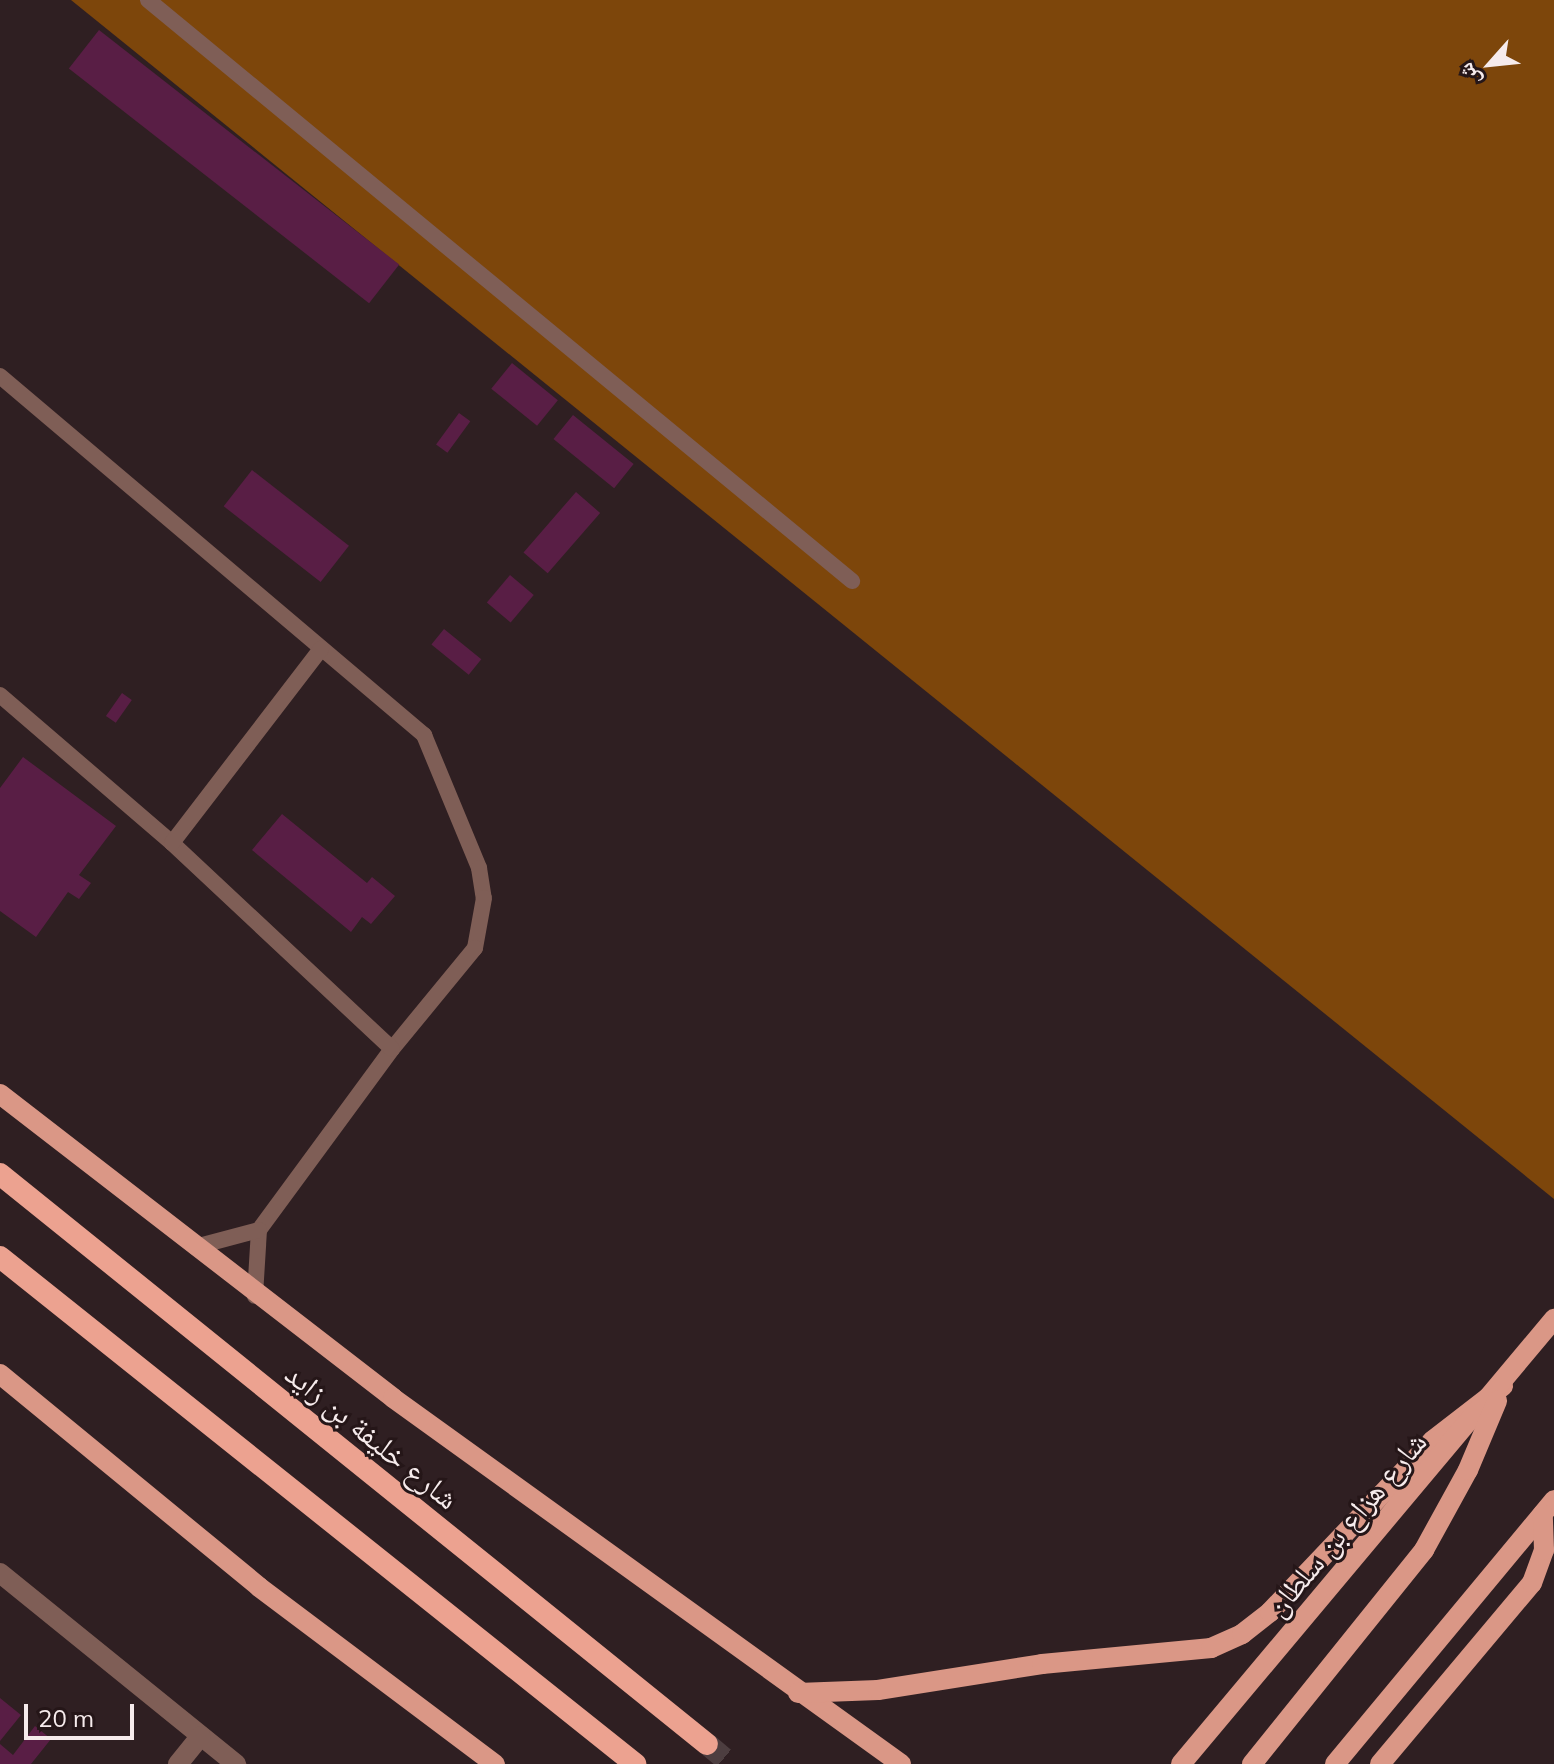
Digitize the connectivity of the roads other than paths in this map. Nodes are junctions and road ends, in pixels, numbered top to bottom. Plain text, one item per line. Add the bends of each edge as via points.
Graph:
1 (148, 0) edge
2 (0, 376) edge
3 (852, 581) dead end
4 (321, 649) junction
5 (0, 695) edge
6 (172, 843) junction
7 (392, 1049) junction
8 (0, 1094) edge
9 (0, 1174) edge
10 (259, 1230) junction
11 (195, 1247) junction
12 (0, 1257) edge
13 (255, 1296) junction
14 (1554, 1319) edge
15 (0, 1374) edge
16 (1503, 1386) junction
17 (1548, 1507) edge
18 (0, 1573) edge
19 (798, 1693) junction
20 (440, 1724) junction
21 (201, 1736) junction
22 (707, 1744) tunnel mouth
23 (887, 1757) edge
24 (178, 1764) edge
25 (236, 1764) edge
26 (482, 1764) edge
27 (495, 1764) edge
28 (635, 1764) edge
29 (901, 1764) edge
30 (1181, 1764) edge
31 (1252, 1764) edge
32 (1335, 1764) edge
33 (1380, 1764) edge

1 - 3 lane
2 - 4 lane
4 - 6 lane
4 - 7 lane via 424,735 460,814 484,898 475,948
5 - 6 lane
6 - 7 lane
7 - 10 lane
8 - 11 main road
9 - 22 highway, شارع خليفة بن زايد
10 - 11 lane
10 - 13 lane
11 - 13 main road
12 - 28 highway
13 - 19 main road
14 - 16 main road, شارع هزاع بن سلطان
15 - 20 main road via 259,1587
16 - 19 main road via 1432,1441 1270,1612 1242,1634 1211,1648 1042,1664 878,1690
16 - 30 main road, شارع هزاع بن سلطان
16 - 31 main road via 1468,1470 1424,1550
17 - 32 main road
17 - 33 main road via 1544,1550 1532,1583
18 - 21 street
19 - 23 main road
20 - 26 main road
20 - 27 main road
21 - 24 street
21 - 25 street
23 - 29 main road

